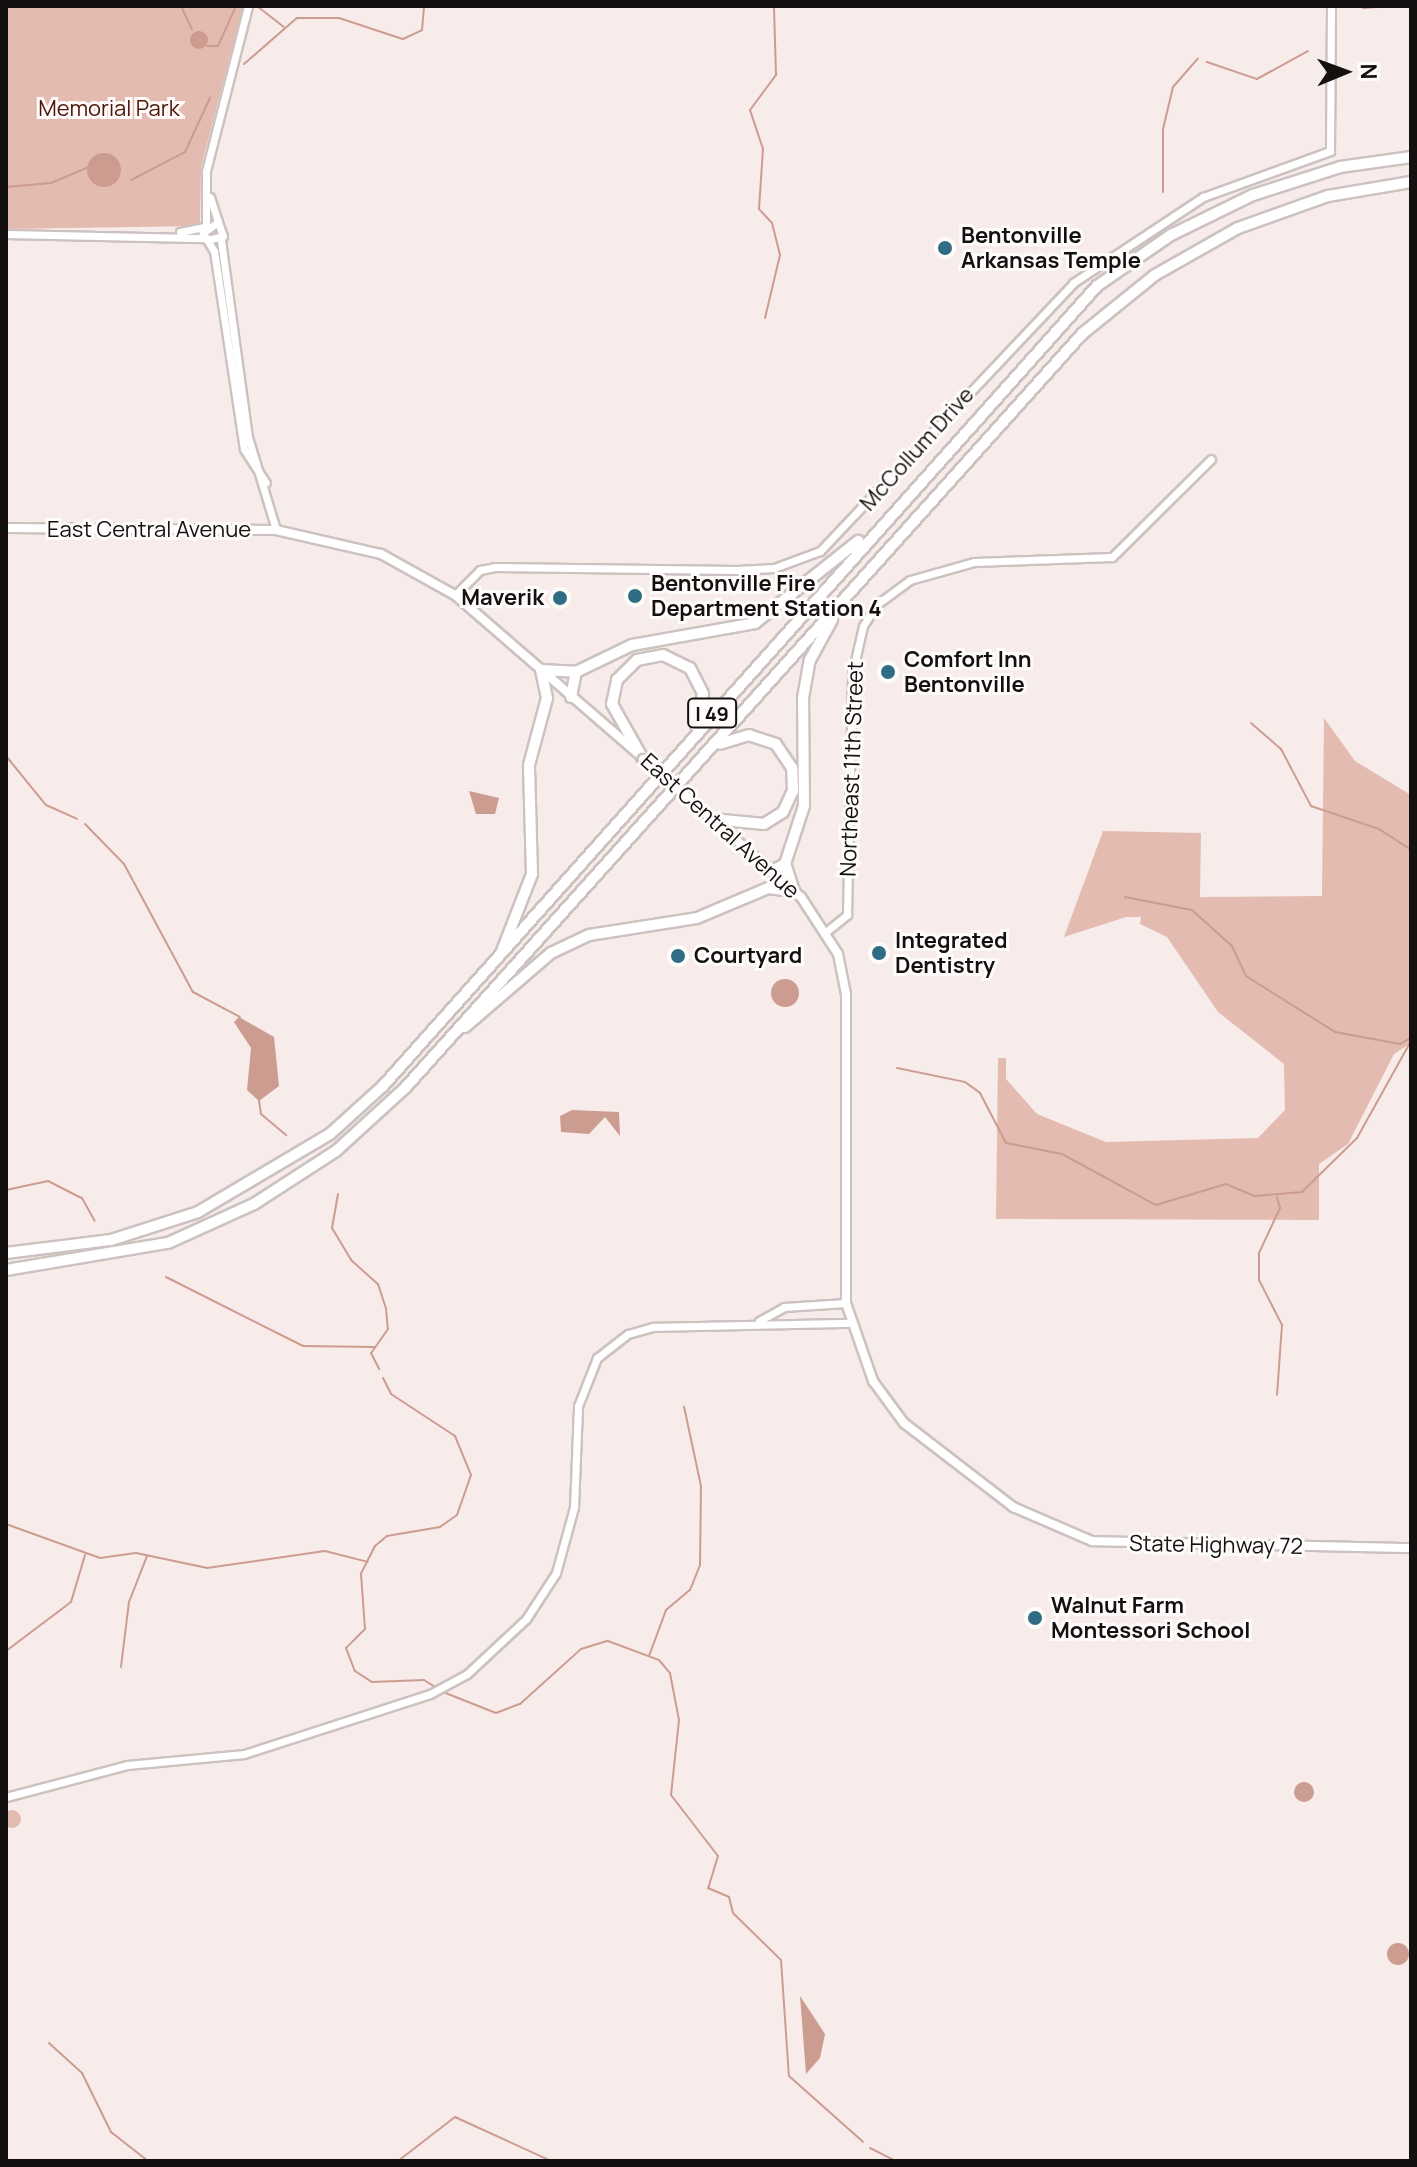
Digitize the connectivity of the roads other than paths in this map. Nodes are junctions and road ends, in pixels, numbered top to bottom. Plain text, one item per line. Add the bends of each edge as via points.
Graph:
1 (248, 6) edge
2 (1331, 6) edge
3 (1411, 157) edge
4 (1411, 182) edge
5 (207, 188) junction
6 (218, 222) junction
7 (205, 226) junction
8 (174, 233) junction
9 (6, 234) edge
10 (206, 239) junction
11 (221, 239) junction
12 (1211, 459) dead end
13 (266, 483) junction
14 (882, 522) junction
15 (6, 528) edge
16 (276, 530) junction
17 (864, 576) junction
18 (455, 595) junction
19 (541, 670) junction
20 (576, 672) junction
21 (571, 697) junction
22 (689, 740) junction
23 (708, 753) junction
24 (643, 759) junction
25 (713, 819) junction
26 (785, 864) junction
27 (761, 865) junction
28 (794, 891) junction
29 (827, 931) junction
30 (502, 955) junction
31 (459, 1028) junction
32 (6, 1253) edge
33 (6, 1270) edge
34 (846, 1303) junction
35 (759, 1321) junction
36 (850, 1323) junction
37 (1027, 1515) joint
38 (1411, 1548) edge
39 (6, 1797) edge

1 - 5 street
2 - 18 street, McCollum Drive via 1330,151 1203,197 1073,283 820,551 774,568 737,570 495,567 480,570
3 - 14 highway, I 49 via 1340,167 1253,195 1133,259 1054,328
4 - 17 highway, I 49 via 1282,210 1155,275 1082,334
5 - 6 street
5 - 7 street
6 - 7 street
6 - 11 street
7 - 8 street
7 - 10 street
8 - 9 street
8 - 10 street
10 - 11 street
10 - 13 street via 244,449
11 - 13 street via 248,437
12 - 29 street, Northeast 11th Street via 1112,557 974,562 910,580 876,605 863,626 852,674 847,915
13 - 16 street
14 - 20 highway via 767,618 632,645
14 - 22 highway, I 49
15 - 16 main road, East Central Avenue
16 - 18 main road, East Central Avenue via 381,554
17 - 23 highway, I 49
17 - 26 highway via 810,660 804,806
18 - 19 main road, East Central Avenue
19 - 20 highway
19 - 21 main road, East Central Avenue
19 - 30 highway via 547,698 529,765 532,874
20 - 21 highway
21 - 24 main road, East Central Avenue
22 - 24 highway via 703,702 696,675 674,658 637,660 617,680 612,704
22 - 30 highway, I 49
23 - 25 highway via 736,737 764,737 786,754 794,775 791,799 770,821 749,827
23 - 31 highway, I 49
24 - 25 main road, East Central Avenue, bridge
25 - 27 main road, East Central Avenue
26 - 27 highway via 772,871
26 - 28 highway
27 - 28 main road, East Central Avenue
28 - 29 main road, East Central Avenue
28 - 31 highway via 768,888 697,918 589,935 551,953
29 - 34 main road, East Central Avenue via 846,994
30 - 32 highway, I 49 via 351,1118 277,1171 154,1228
31 - 33 highway, I 49 via 369,1123 254,1204 122,1255
34 - 35 street via 784,1307
34 - 36 main road, East Central Avenue
35 - 36 street
35 - 39 street via 653,1327 628,1334 597,1358 580,1395 574,1507 556,1573 526,1619 467,1674 430,1694 244,1754 127,1765
36 - 37 main road, East Central Avenue via 873,1381 904,1423
37 - 38 main road, State Highway 72 via 1092,1541 1128,1546

